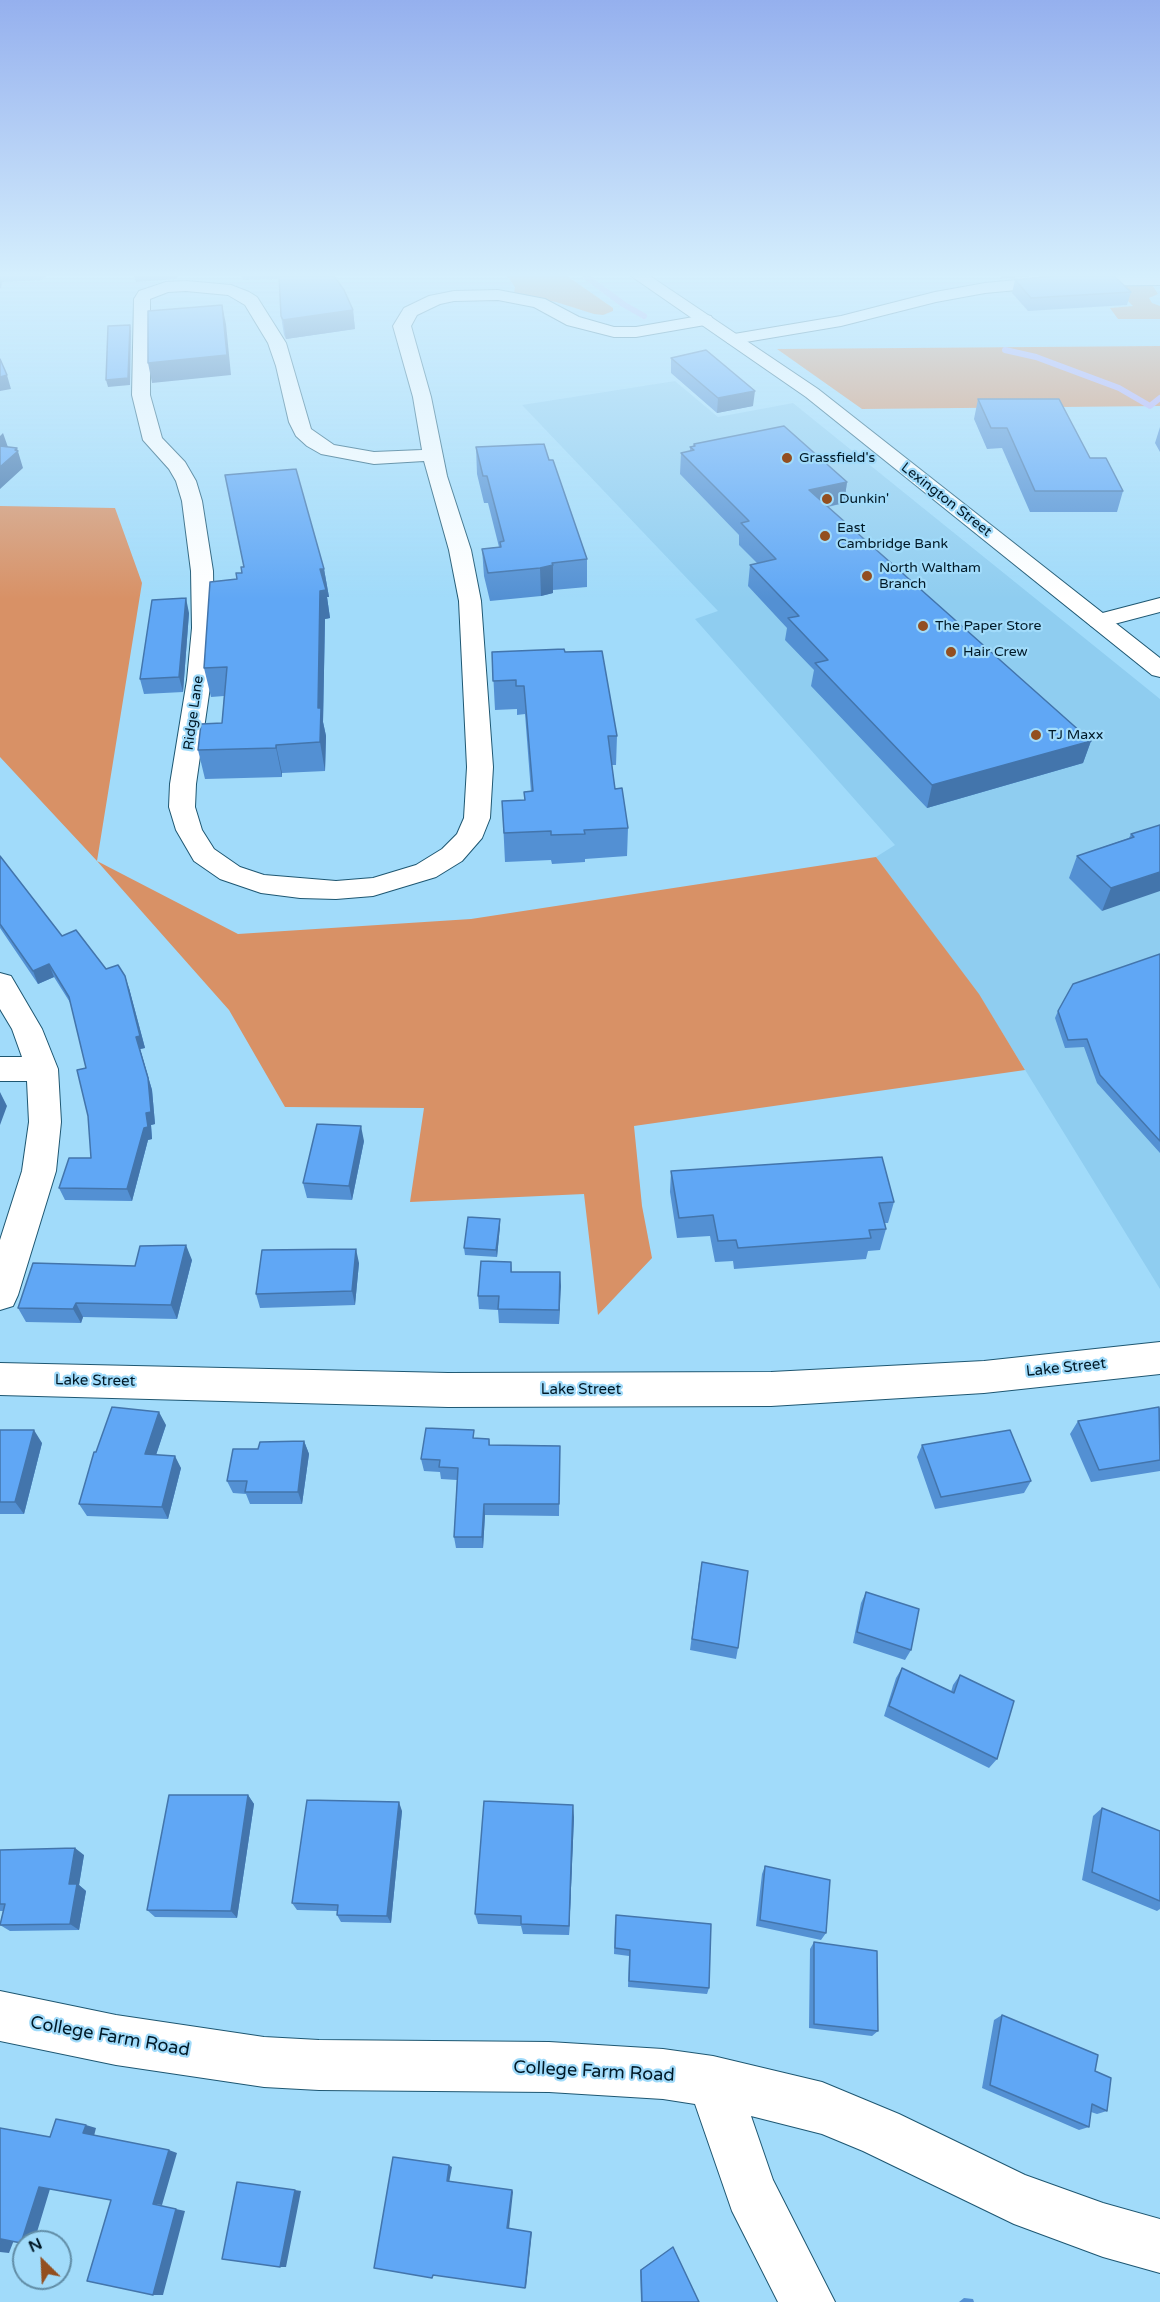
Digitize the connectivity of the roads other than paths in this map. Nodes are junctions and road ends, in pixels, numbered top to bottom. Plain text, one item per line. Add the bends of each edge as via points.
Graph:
1 (143, 383) edge
2 (289, 383) edge
3 (419, 383) edge
4 (796, 383) edge
5 (433, 455) junction
6 (1160, 605) edge
7 (1099, 621) junction
8 (1160, 670) edge
9 (0, 983) edge
10 (0, 1069) edge
11 (42, 1069) junction
12 (0, 1294) edge
13 (1160, 1358) edge
14 (0, 1379) edge
15 (0, 2016) edge
16 (713, 2081) junction
17 (1160, 2246) edge
18 (807, 2302) edge

1 - 5 street, Ridge Lane via 143,409 153,440 178,466 186,481 202,572 201,654 182,807 189,830 204,855 230,873 261,884 336,890 373,887 426,871 452,855 469,838 477,818 480,767 470,601
2 - 5 street, Ridge Lane via 303,432 328,450 374,458
3 - 5 street, Ridge Lane
4 - 7 street, Lexington Street
6 - 7 street
7 - 8 street, Lexington Street
9 - 11 street via 27,1029
10 - 11 street
11 - 12 street via 45,1122 39,1171
13 - 14 street, Lake Street via 984,1377 771,1389 448,1390
15 - 16 street, College Farm Road via 116,2040 264,2062 561,2068
16 - 17 street, College Farm Road via 822,2108 881,2132 1014,2197
16 - 18 street via 751,2192

